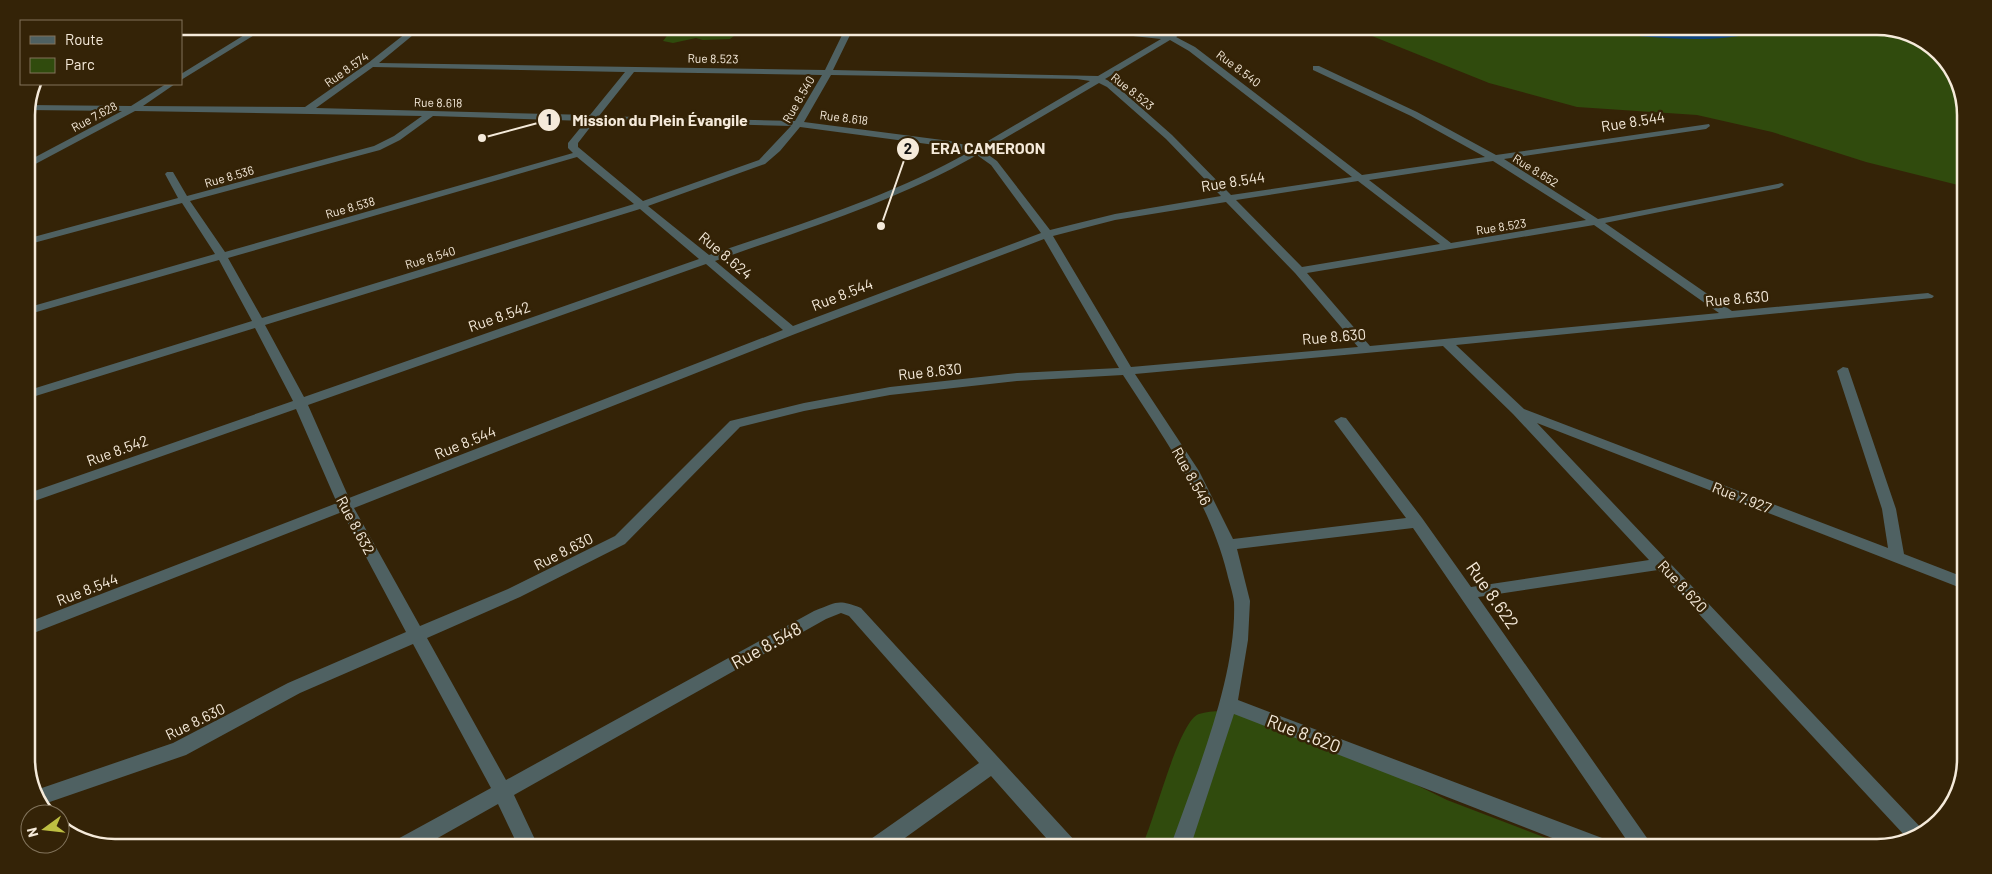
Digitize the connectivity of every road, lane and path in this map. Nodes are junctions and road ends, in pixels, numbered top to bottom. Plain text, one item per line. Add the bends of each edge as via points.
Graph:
1 (250, 35) edge
2 (409, 35) edge
3 (846, 35) edge
4 (1143, 35) edge
5 (1176, 35) edge
6 (1172, 38) junction
7 (182, 65) edge
8 (372, 65) junction
9 (200, 66) junction
10 (1316, 68) dead end
11 (631, 70) junction
12 (828, 72) junction
13 (182, 77) edge
14 (1098, 79) junction
15 (170, 85) edge
16 (35, 108) edge
17 (131, 110) junction
18 (306, 110) junction
19 (430, 114) junction
20 (592, 117) junction
21 (800, 124) junction
22 (1706, 126) dead end
23 (977, 151) junction
24 (579, 154) junction
25 (1495, 158) junction
26 (35, 161) edge
27 (170, 174) dead end
28 (1362, 178) junction
29 (1780, 185) dead end
30 (1230, 198) junction
31 (185, 201) junction
32 (641, 204) junction
33 (1596, 222) junction
34 (1047, 234) junction
35 (35, 240) edge
36 (1450, 247) junction
37 (222, 256) junction
38 (710, 260) junction
39 (1299, 271) junction
40 (1928, 296) dead end
41 (35, 309) edge
42 (1730, 315) junction
43 (259, 324) junction
44 (791, 331) junction
45 (1445, 341) junction
46 (1367, 350) junction
47 (1127, 370) junction
48 (1843, 371) dead end
49 (35, 392) edge
50 (300, 402) junction
51 (1518, 412) junction
52 (1342, 421) dead end
53 (35, 496) edge
54 (346, 507) junction
55 (1417, 522) junction
56 (1228, 545) junction
57 (1897, 557) junction
58 (1662, 564) junction
59 (1957, 580) edge
60 (1468, 594) junction
61 (35, 627) edge
62 (416, 635) junction
63 (1228, 704) junction
64 (991, 765) junction
65 (502, 792) junction
66 (44, 795) edge
67 (1913, 830) edge
68 (418, 839) edge
69 (526, 839) edge
70 (888, 839) edge
71 (1060, 839) edge
72 (1183, 839) edge
73 (1580, 839) edge
74 (1638, 839) edge

1 - 9 street
2 - 8 street, Rue 8.574
3 - 12 street, Rue 8.540
4 - 6 street, Rue 8.540
5 - 6 street
6 - 14 street
6 - 28 street, Rue 8.540 via 1215,65
7 - 9 street
8 - 11 street, Rue 8.523
8 - 18 street, Rue 8.574
9 - 13 street
10 - 25 street, Rue 8.652 via 1414,114
11 - 12 street, Rue 8.523
11 - 20 street
12 - 14 street, Rue 8.523
12 - 21 street, Rue 8.540
14 - 23 street
14 - 30 street, Rue 8.523 via 1110,85 1161,130
15 - 17 street, Rue 7.628
16 - 17 street, Rue 8.618
17 - 18 street, Rue 8.618
17 - 26 street, Rue 7.628
18 - 19 street, Rue 8.618
19 - 20 street, Rue 8.618
19 - 31 street, Rue 8.536 via 377,148
20 - 21 street, Rue 8.618
20 - 24 street via 573,143
21 - 23 street, Rue 8.618 via 950,144
21 - 32 street, Rue 8.540 via 778,150 762,162
22 - 25 street, Rue 8.544
23 - 34 street, Rue 8.546 via 994,163
23 - 38 street, Rue 8.542 via 944,170 871,202
24 - 32 street, Rue 8.624
24 - 37 street, Rue 8.538
25 - 28 street, Rue 8.544
25 - 33 street, Rue 8.652
27 - 31 street, Rue 8.632
28 - 30 street, Rue 8.544
28 - 36 street, Rue 8.540
29 - 33 street, Rue 8.523
30 - 34 street, Rue 8.544 via 1116,217
30 - 39 street, Rue 8.523
31 - 35 street, Rue 8.536
31 - 37 street, Rue 8.632
32 - 38 street, Rue 8.624
32 - 43 street, Rue 8.540
33 - 36 street, Rue 8.523
33 - 42 street, Rue 8.652
34 - 44 street, Rue 8.544
34 - 47 street, Rue 8.546
36 - 39 street, Rue 8.523
37 - 41 street, Rue 8.538
37 - 43 street, Rue 8.632
38 - 44 street, Rue 8.624
38 - 50 street, Rue 8.542
39 - 46 street
40 - 42 street, Rue 8.630
42 - 45 street, Rue 8.630
43 - 49 street, Rue 8.540
43 - 50 street, Rue 8.632
44 - 54 street, Rue 8.544
45 - 46 street, Rue 8.630
45 - 51 street, Rue 8.620
46 - 47 street, Rue 8.630
47 - 56 street, Rue 8.546 via 1192,472
47 - 62 street, Rue 8.630 via 1017,377 890,392 736,424 620,540 514,593
48 - 57 street via 1889,509
50 - 53 street, Rue 8.542
50 - 54 street, Rue 8.632
51 - 57 street, Rue 7.927
51 - 58 street, Rue 8.620
52 - 55 street, Rue 8.622
54 - 61 street, Rue 8.544
54 - 62 street, Rue 8.632
55 - 56 street
55 - 60 street, Rue 8.622
56 - 63 street, Rue 8.546 via 1242,601 1240,640
57 - 59 street, Rue 7.927
58 - 60 street
58 - 67 street, Rue 8.620
60 - 74 street, Rue 8.622
62 - 65 street, Rue 8.632
62 - 66 street, Rue 8.630 via 294,688 179,749
63 - 72 street, Rue 8.546
63 - 73 street, Rue 8.620
64 - 65 street, Rue 8.548 via 856,612 841,607 820,615
64 - 70 street
64 - 71 street, Rue 8.548
65 - 68 street, Rue 8.548
65 - 69 street, Rue 8.632

